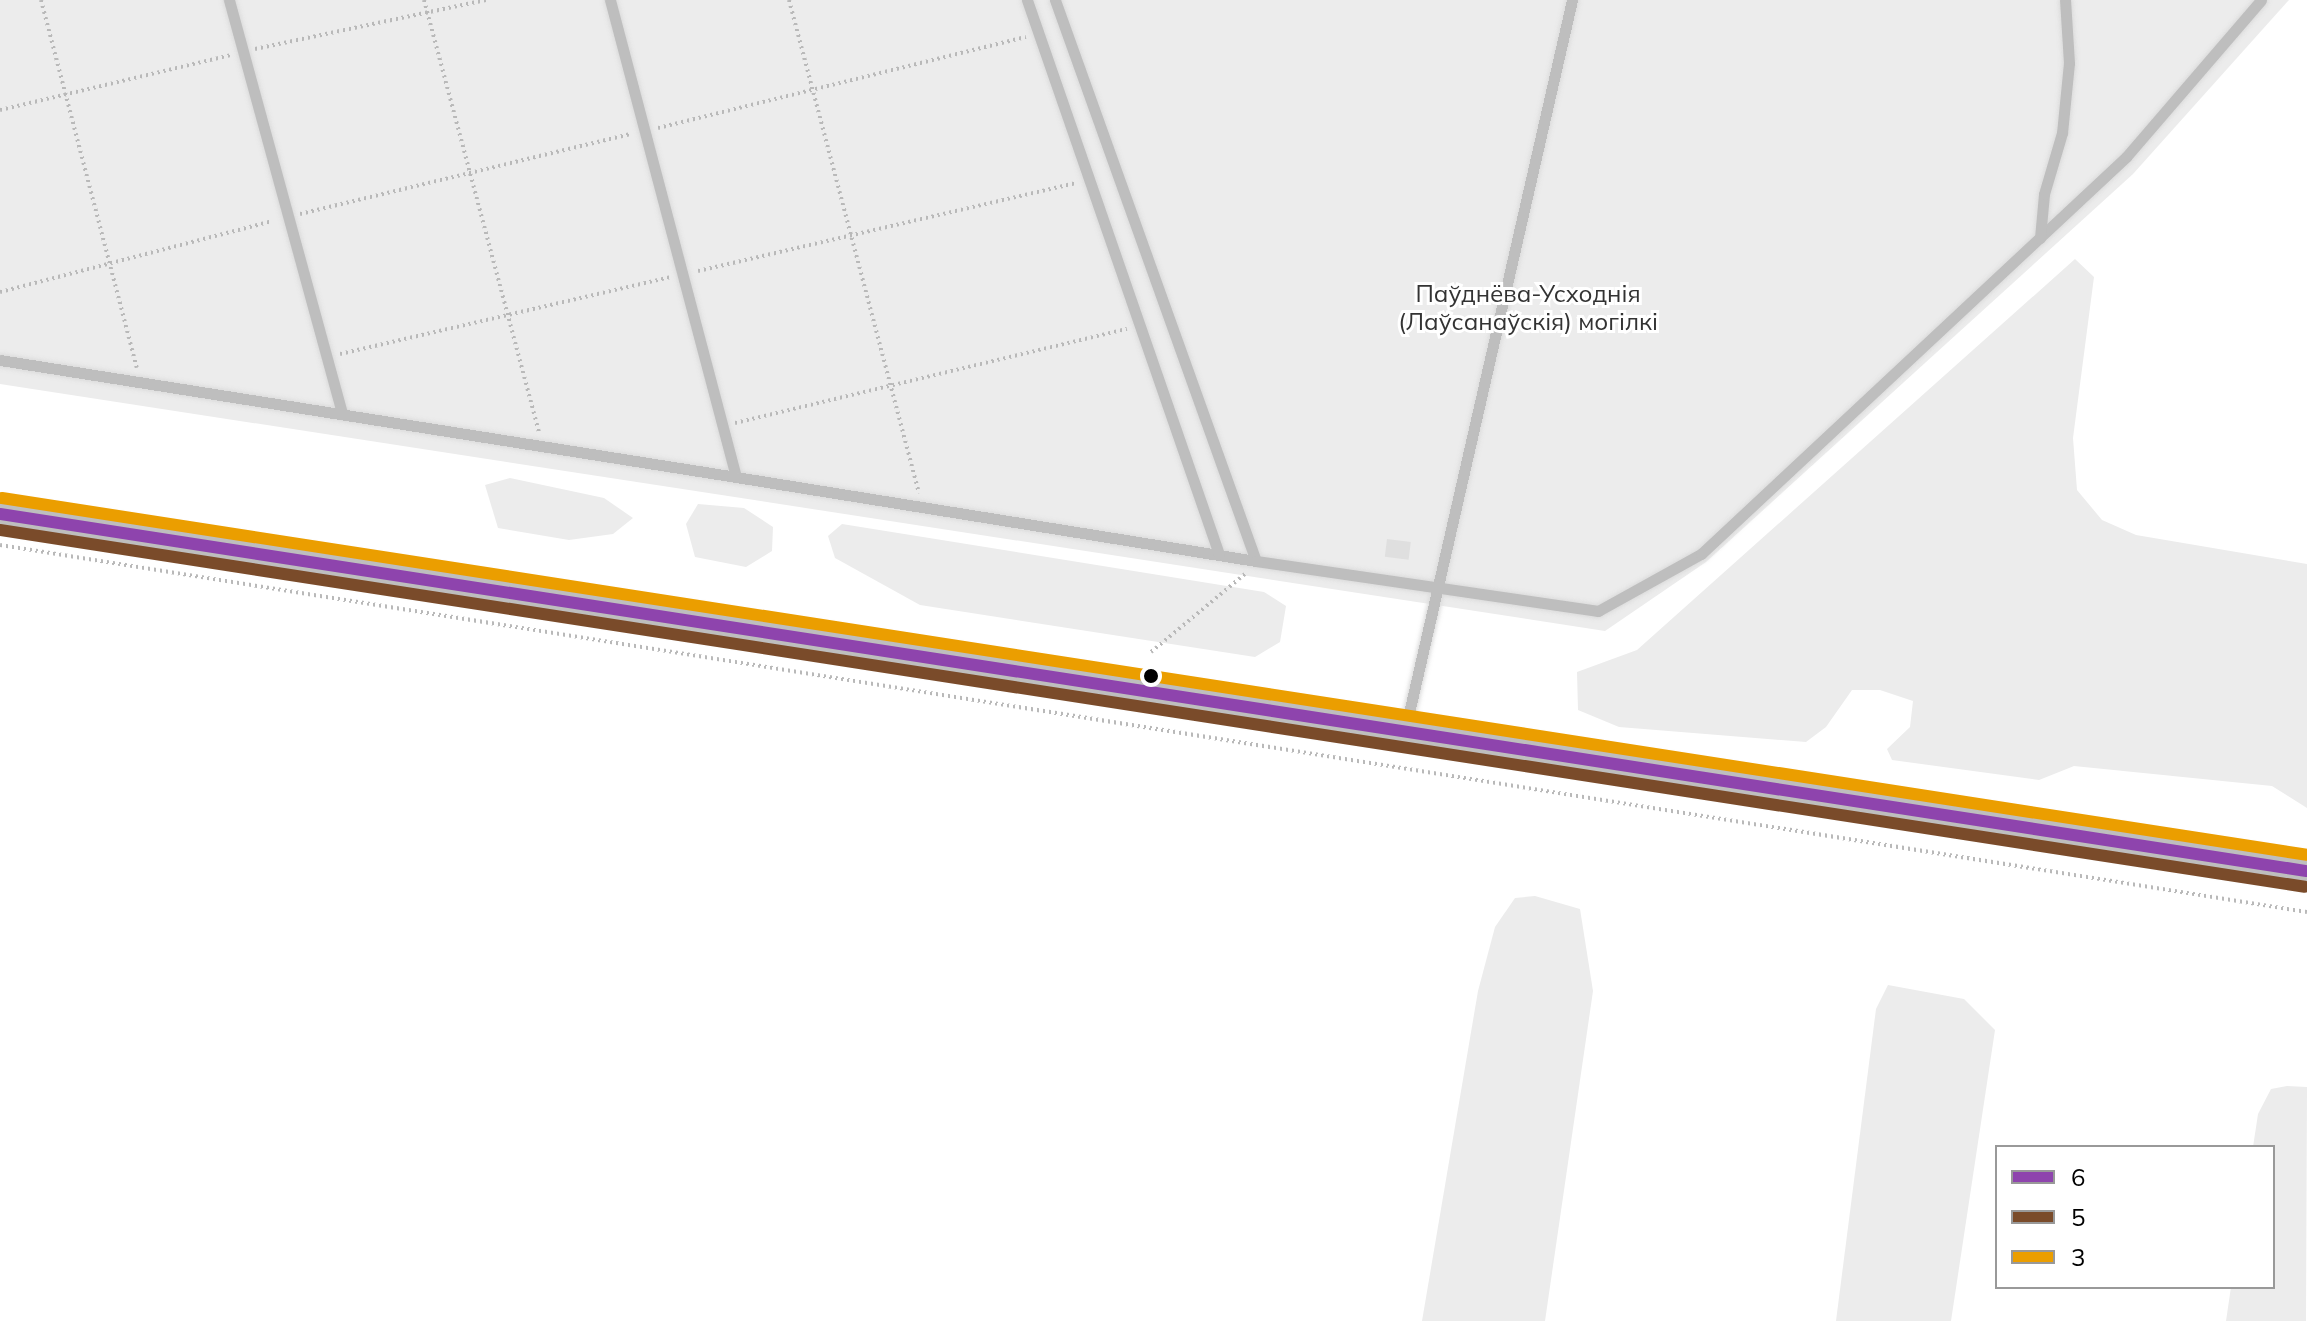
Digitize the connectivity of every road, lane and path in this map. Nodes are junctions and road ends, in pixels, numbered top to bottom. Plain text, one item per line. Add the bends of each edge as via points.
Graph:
1 (41, 0) edge
2 (229, 0) edge
3 (424, 0) edge
4 (610, 0) edge
5 (789, 0) edge
6 (1027, 0) edge
7 (1055, 0) edge
8 (1572, 0) edge
9 (2065, 0) edge
10 (2261, 0) edge
11 (1039, 34) junction
12 (813, 90) junction
13 (644, 131) junction
14 (470, 173) junction
15 (1089, 179) junction
16 (288, 217) junction
17 (851, 234) junction
18 (2040, 238) junction
19 (109, 264) junction
20 (682, 275) junction
21 (0, 292) edge
22 (508, 316) junction
23 (1140, 326) junction
24 (326, 357) junction
25 (0, 360) edge
26 (140, 382) junction
27 (890, 386) junction
28 (342, 414) junction
29 (721, 426) junction
30 (542, 446) junction
31 (736, 477) junction
32 (923, 507) junction
33 (0, 514) edge
34 (0, 545) edge
35 (1219, 554) junction
36 (1256, 561) junction
37 (1434, 586) junction
38 (1151, 652) dead end
39 (1405, 730) junction
40 (2307, 871) edge
41 (2307, 912) edge

1 - 19 path
2 - 16 lane
3 - 14 path
4 - 13 lane
5 - 12 path
6 - 11 lane
7 - 36 lane
8 - 37 lane
9 - 18 lane via 2069,63 2062,133 2044,194
10 - 18 lane via 2126,157
11 - 12 path
11 - 15 lane
12 - 13 path
12 - 17 path
13 - 14 path
13 - 20 lane
14 - 16 path
14 - 22 path
15 - 17 path
15 - 23 lane
16 - 19 path
16 - 24 lane
17 - 20 path
17 - 27 path
18 - 37 lane via 1701,554 1598,611
19 - 21 path
19 - 26 path
20 - 22 path
20 - 29 lane
22 - 24 path
22 - 30 path
23 - 27 path
23 - 35 lane
24 - 28 lane
25 - 26 lane
26 - 28 lane
27 - 29 path
27 - 32 path
28 - 30 lane
29 - 31 lane
30 - 31 lane
31 - 32 lane
32 - 35 lane
33 - 39 main road
34 - 41 path
35 - 36 lane
36 - 37 lane
36 - 38 path
37 - 39 lane
39 - 40 main road

